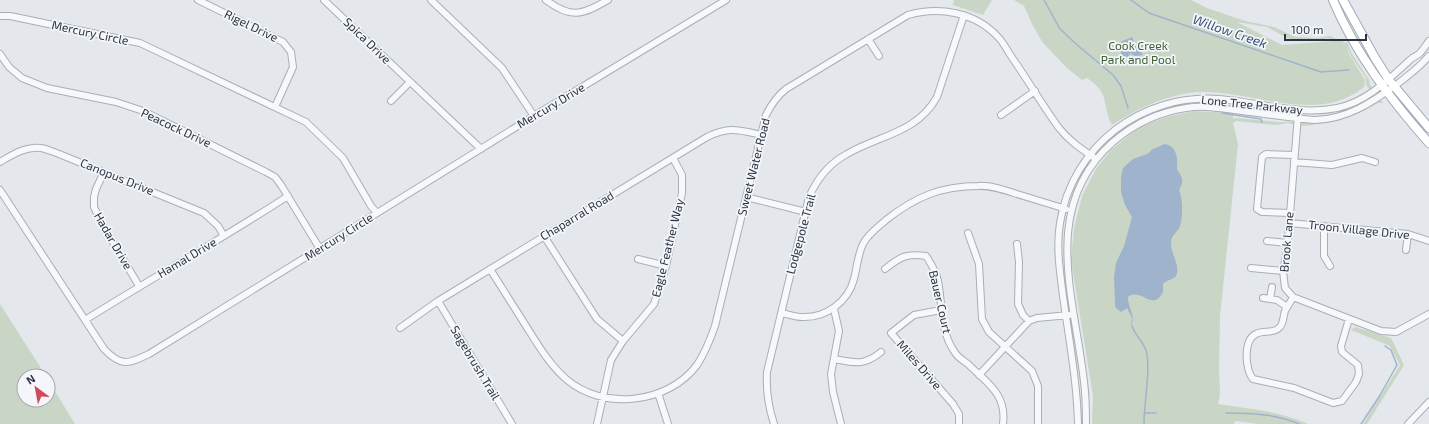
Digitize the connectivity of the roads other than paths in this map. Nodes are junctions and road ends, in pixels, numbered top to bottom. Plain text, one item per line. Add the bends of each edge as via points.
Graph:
1 (198, 0) edge
2 (324, 0) edge
3 (431, 0) edge
4 (546, 0) edge
5 (608, 0) edge
6 (726, 0) edge
7 (1332, 0) edge
8 (1343, 0) edge
9 (964, 15) junction
10 (0, 16) edge
11 (868, 39) junction
12 (1429, 41) edge
13 (0, 54) edge
14 (879, 56) dead end
15 (1429, 56) edge
16 (410, 82) junction
17 (1392, 83) junction
18 (1384, 88) junction
19 (1035, 91) junction
20 (390, 101) dead end
21 (275, 107) junction
22 (1298, 110) junction
23 (1001, 115) dead end
24 (534, 116) junction
25 (1298, 118) junction
26 (1429, 128) edge
27 (762, 135) junction
28 (1429, 143) edge
29 (481, 149) junction
30 (1090, 155) junction
31 (673, 158) junction
32 (1295, 158) junction
33 (1096, 160) junction
34 (0, 162) edge
35 (1375, 162) dead end
36 (104, 172) junction
37 (0, 190) edge
38 (288, 196) junction
39 (746, 197) junction
40 (1064, 208) junction
41 (1072, 210) junction
42 (806, 212) junction
43 (377, 213) junction
44 (1289, 213) junction
45 (1289, 223) junction
46 (1324, 226) junction
47 (968, 232) dead end
48 (1408, 234) junction
49 (224, 236) junction
50 (544, 236) junction
51 (1267, 241) dead end
52 (1429, 241) edge
53 (1288, 243) junction
54 (1017, 244) dead end
55 (320, 249) junction
56 (1406, 250) dead end
57 (638, 259) dead end
58 (666, 266) junction
59 (1330, 266) dead end
60 (1251, 268) dead end
61 (490, 269) junction
62 (885, 269) dead end
63 (1283, 271) junction
64 (139, 286) junction
65 (1272, 287) dead end
66 (1293, 297) junction
67 (1263, 298) dead end
68 (1270, 299) junction
69 (438, 301) junction
70 (1287, 307) junction
71 (834, 308) junction
72 (940, 310) junction
73 (781, 313) junction
74 (1074, 314) junction
75 (1429, 314) edge
76 (1066, 315) junction
77 (1349, 319) junction
78 (85, 320) junction
79 (1029, 321) junction
80 (400, 328) dead end
81 (623, 341) junction
82 (1005, 348) junction
83 (881, 352) dead end
84 (834, 359) junction
85 (979, 375) junction
86 (658, 393) junction
87 (603, 397) junction
88 (1428, 403) edge
89 (512, 424) edge
90 (597, 424) edge
91 (668, 424) edge
92 (774, 424) edge
93 (842, 424) edge
94 (960, 424) edge
95 (1003, 424) edge
96 (1038, 424) edge
97 (1078, 424) edge
98 (1086, 424) edge
99 (1408, 424) edge

1 - 21 street, Rigel Drive via 283,42 290,52 292,67
2 - 16 street, Spica Drive
3 - 24 street via 502,68
4 - 5 street via 557,9 567,13 578,13
6 - 24 street, Mercury Drive
7 - 18 main road via 1357,47
8 - 17 main road
9 - 11 street, Sweet Water Road via 941,10 920,11 908,15
9 - 19 street, Sweet Water Road via 973,18 998,37
9 - 42 street, Lodgepole Trail via 931,108 911,125 847,154 834,163 815,184
10 - 21 street, Mercury Circle via 140,43
11 - 14 street
11 - 27 street, Sweet Water Road via 779,95 770,108
12 - 17 street
13 - 38 street, Peacock Drive via 9,67 22,78 47,88 116,102 143,111 202,139 275,177
15 - 17 street via 1420,67
16 - 20 street
16 - 29 street, Spica Drive
17 - 18 street, Lone Tree Parkway
17 - 26 main road
18 - 22 street, Lone Tree Parkway via 1339,108
18 - 25 street, Lone Tree Parkway via 1367,105 1341,116 1328,119
18 - 28 main road
19 - 23 street
19 - 30 street, Sweet Water Road via 1064,133
21 - 43 street, Mercury Circle via 306,122 343,158 370,206
22 - 25 street, Brook Lane
22 - 30 street, Lone Tree Parkway via 1218,99 1185,100 1166,104 1123,124
24 - 29 street, Mercury Drive
25 - 32 street, Brook Lane
25 - 33 street, Lone Tree Parkway via 1216,107 1176,110 1154,117 1127,131
27 - 31 street, Chaparral Road via 742,130 725,130 707,137
27 - 39 street, Sweet Water Road
29 - 43 street, Mercury Drive
30 - 33 street, Sweet Water Road
30 - 40 street, Lone Tree Parkway via 1074,181
31 - 50 street, Chaparral Road
31 - 58 street, Eagle Feather Way via 682,175 682,193
32 - 35 street via 1332,165 1362,158
32 - 44 street, Brook Lane
32 - 44 street via 1266,154 1262,158 1256,209 1262,212
33 - 41 street, Lone Tree Parkway via 1082,184
34 - 36 street, Canopus Drive via 22,150 40,148
36 - 49 street, Canopus Drive via 204,213 218,226
36 - 64 street, Hadar Drive via 96,189 94,207
37 - 78 street, Mercury Circle
38 - 49 street, Hamal Drive
38 - 55 street, Peacock Drive
39 - 42 street
39 - 86 street, Sweet Water Road via 708,346 688,374
40 - 41 street
40 - 71 street via 980,186 953,187 925,196 902,208 868,236 863,244 850,289
40 - 76 street, Lone Tree Parkway via 1058,251
41 - 74 street, Lone Tree Parkway via 1066,250
42 - 73 street, Lodgepole Trail
43 - 55 street, Mercury Circle
44 - 45 street, Brook Lane
45 - 46 street, Troon Village Drive
45 - 53 street, Brook Lane
46 - 48 street, Troon Village Drive
46 - 59 street via 1324,256
47 - 82 street via 979,264 982,319 989,332
48 - 52 street, Troon Village Drive
48 - 56 street
49 - 64 street, Hamal Drive
50 - 61 street, Chaparral Road
50 - 81 street via 597,319
51 - 53 street
53 - 63 street, Brook Lane
54 - 79 street via 1020,262 1018,304
55 - 78 street, Mercury Circle via 132,362 119,362 111,356
57 - 58 street
58 - 81 street, Eagle Feather Way via 654,304
60 - 63 street
61 - 69 street, Chaparral Road
61 - 87 street, Sweet Water Road via 551,364 575,385
62 - 72 street, Bauer Court via 899,258 913,254 926,256 934,268 938,281
63 - 66 street, Brook Lane via 1285,288
64 - 78 street, Hamal Drive
65 - 68 street
66 - 70 street
66 - 77 street
67 - 68 street
68 - 70 street via 1277,300
69 - 80 street, Chaparral Road
69 - 89 street, Sagebrush Trail
70 - 77 street via 1278,330 1261,332 1254,335 1249,342 1249,374 1253,380 1294,388 1332,403 1342,400 1359,374 1358,365 1342,352 1341,346
71 - 73 street via 813,316 801,317
71 - 84 street via 839,331
72 - 85 street, Bauer Court via 946,335 956,354
72 - 94 street, Miles Drive via 914,315 891,333 953,404 959,414
73 - 92 street, Lodgepole Trail via 767,372 766,391
74 - 76 street
74 - 98 street, Lone Tree Parkway via 1084,382
75 - 77 street via 1396,332 1381,332
76 - 79 street
76 - 97 street, Lone Tree Parkway via 1076,383
79 - 82 street
81 - 87 street, Eagle Feather Way via 611,360
82 - 85 street
82 - 96 street via 1032,371 1038,386
83 - 84 street via 871,360 854,363
84 - 93 street via 831,374 833,392
85 - 95 street, Bauer Court via 998,394 1003,407
86 - 87 street, Sweet Water Road via 632,399
86 - 91 street
87 - 90 street, Eagle Feather Way
88 - 99 street

